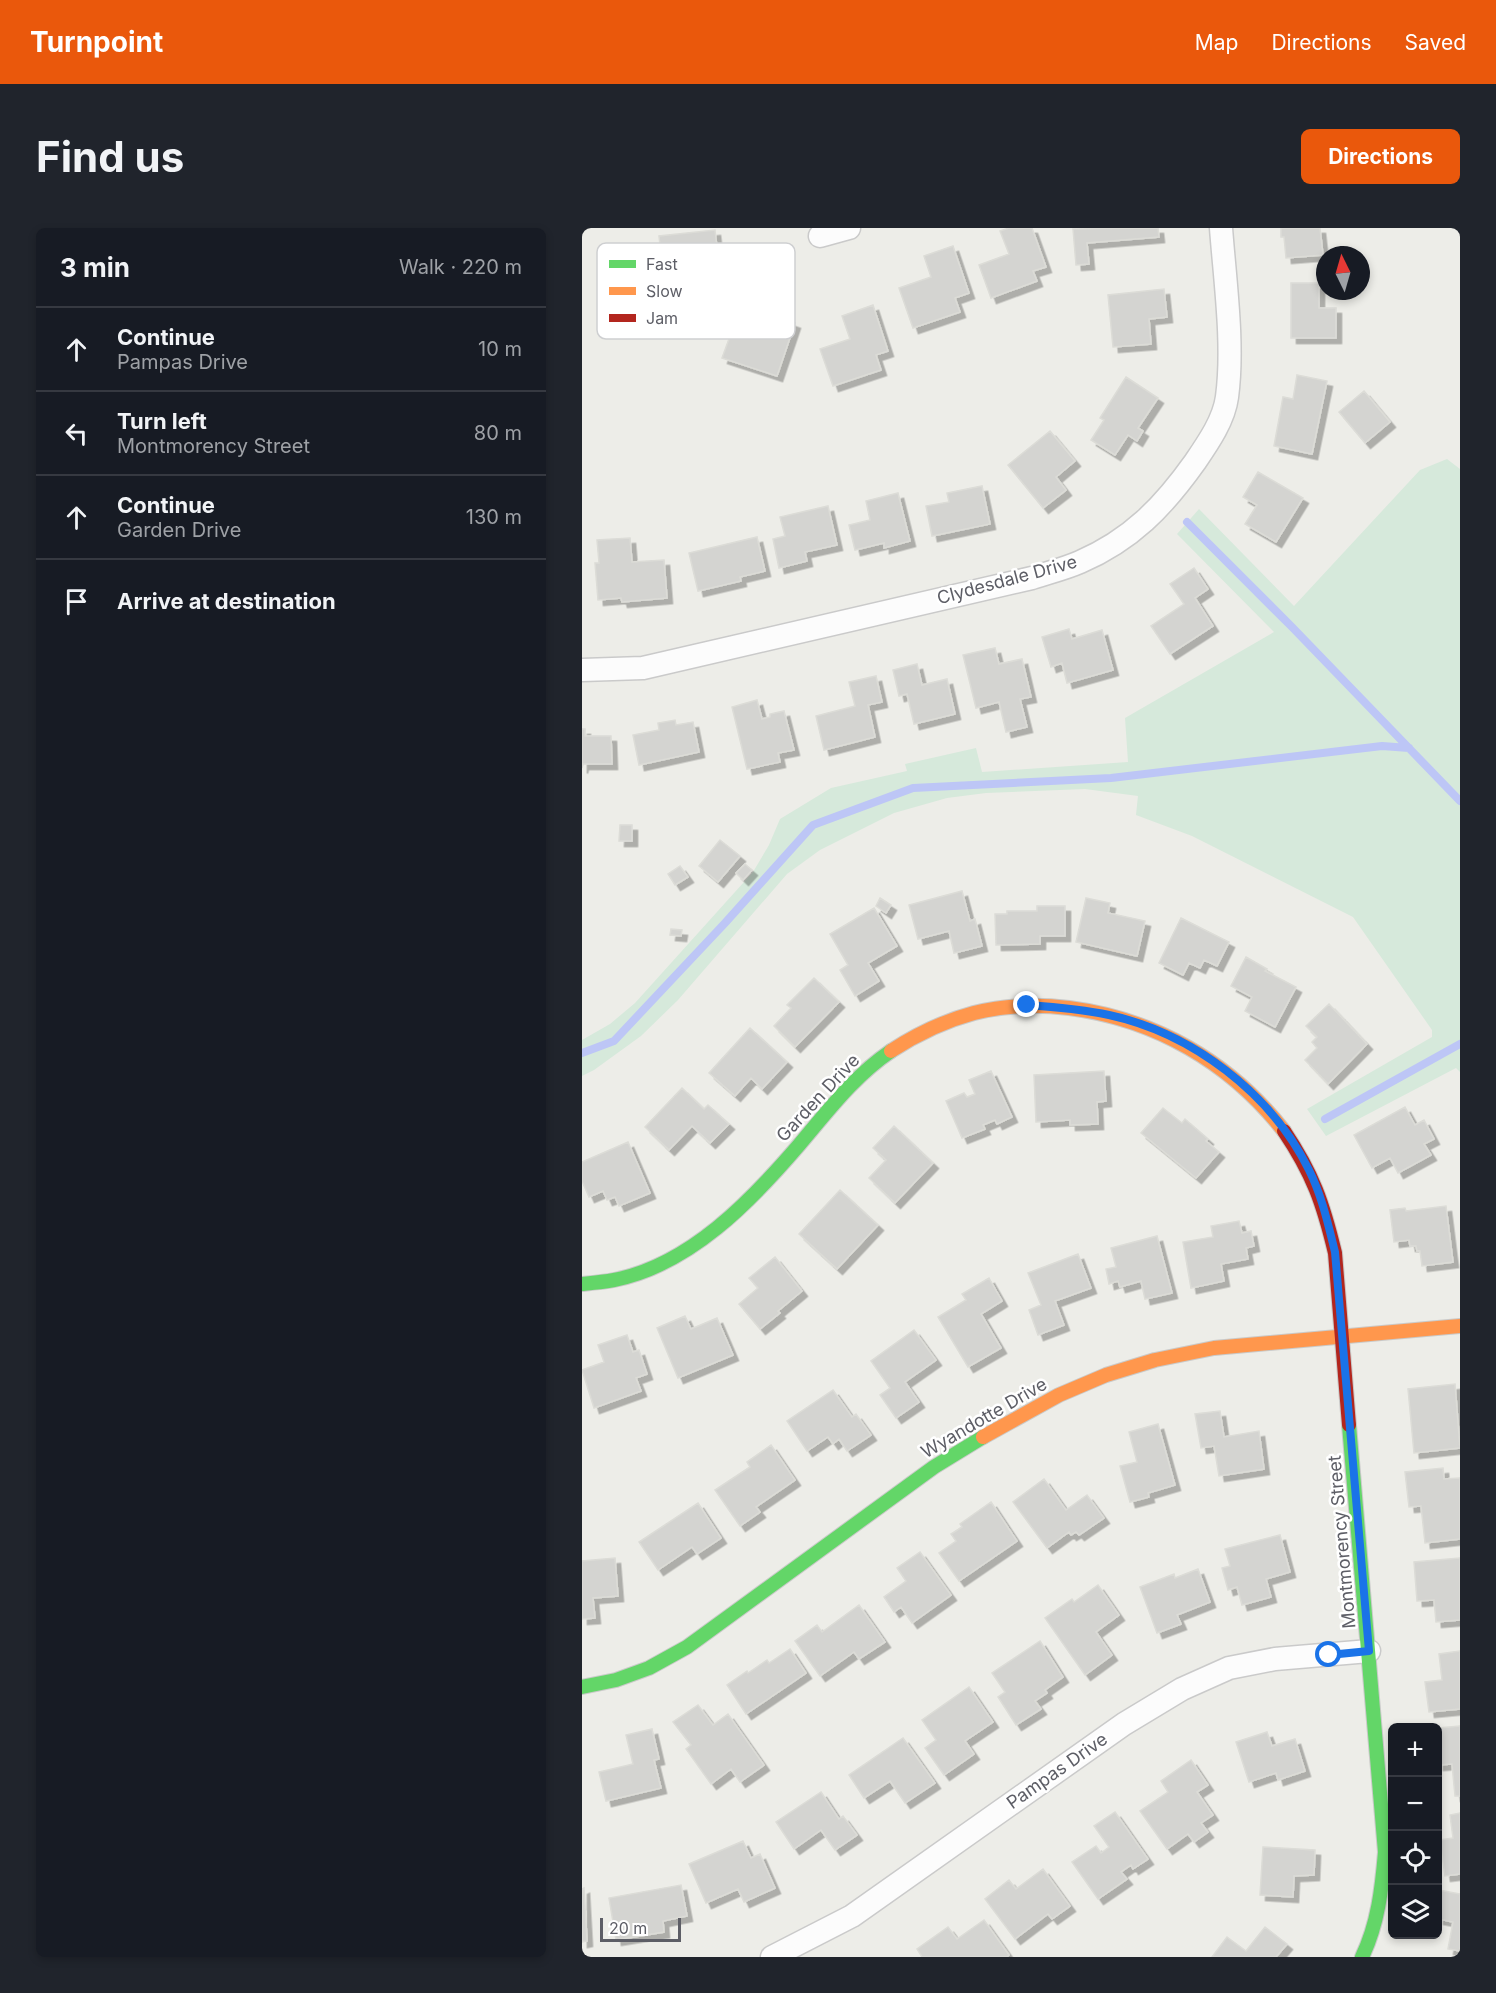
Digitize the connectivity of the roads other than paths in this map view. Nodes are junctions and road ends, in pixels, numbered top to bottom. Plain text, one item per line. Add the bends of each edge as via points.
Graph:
1 (849, 228) edge
2 (1221, 228) edge
3 (820, 236) dead end
4 (582, 670) edge
5 (582, 1284) edge
6 (1460, 1326) edge
7 (1342, 1336) junction
8 (1369, 1651) junction
9 (582, 1687) edge
10 (772, 1957) edge
11 (1362, 1957) edge

1 - 3 street
2 - 4 street, Clydesdale Drive via 1230,359 1227,399 1212,437 1170,495 1138,528 1079,562 1032,578 643,668
5 - 7 street, Garden Drive via 633,1276 697,1244 748,1198 869,1067 900,1045 969,1014 1027,1005 1111,1015 1160,1031 1204,1055 1257,1098 1288,1136 1323,1205 1335,1252
6 - 7 street, Wyandotte Drive
7 - 8 street, Montmorency Street
7 - 9 street, Wyandotte Drive via 1214,1348 1165,1358 1059,1395 934,1467 687,1647 649,1668
8 - 10 street, Pampas Drive via 1275,1659 1229,1668 1182,1689 1124,1724 852,1916
8 - 11 street, Montmorency Street via 1385,1852 1382,1899

